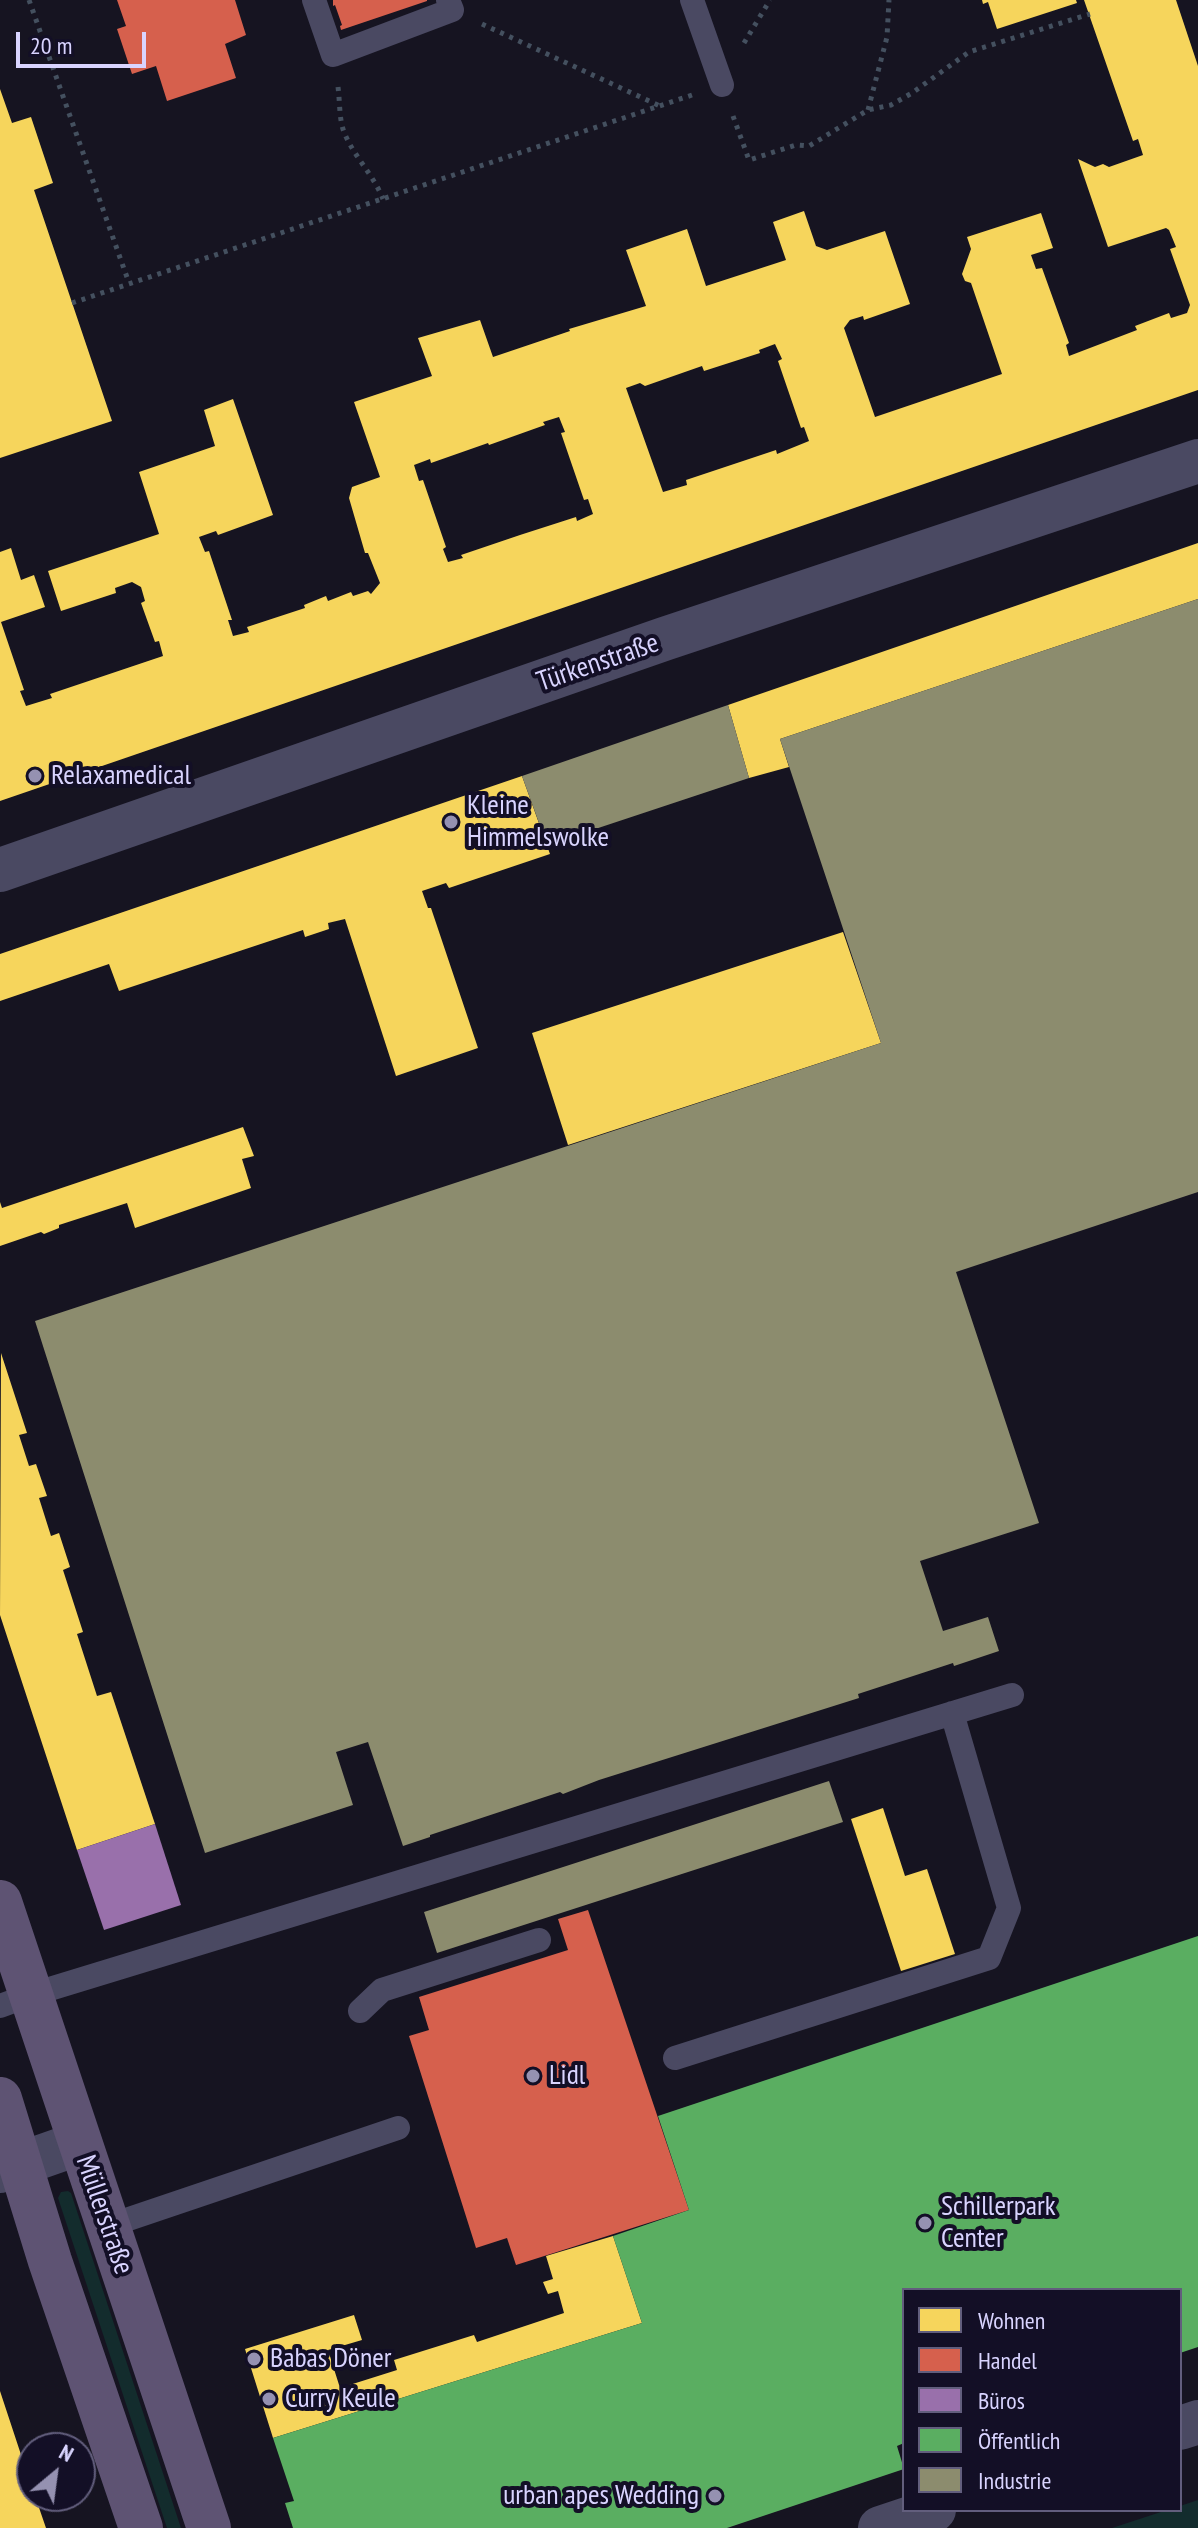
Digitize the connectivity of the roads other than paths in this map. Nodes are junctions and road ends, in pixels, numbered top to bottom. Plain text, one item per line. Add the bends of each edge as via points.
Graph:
1 (314, 0) edge
2 (692, 0) edge
3 (450, 5) edge
4 (722, 85) road end
5 (1198, 461) edge
6 (0, 870) edge
7 (1012, 1695) dead end
8 (952, 1713) junction
9 (0, 1902) edge
10 (539, 1940) dead end
11 (15, 2000) edge
12 (360, 2011) dead end
13 (675, 2058) dead end
14 (0, 2099) edge
15 (398, 2128) dead end
16 (80, 2143) junction
17 (11, 2167) edge
18 (108, 2226) junction
19 (928, 2512) edge
20 (141, 2528) edge
21 (209, 2528) edge
22 (880, 2528) edge

1 - 3 lane via 333,55
2 - 4 lane
5 - 6 street, Türkenstraße via 664,639
7 - 8 lane
8 - 11 lane
8 - 13 lane via 1009,1908 989,1958
9 - 11 main road, Müllerstraße
10 - 12 lane via 382,1990
11 - 16 main road, Müllerstraße
14 - 17 main road
15 - 18 lane
16 - 17 street
16 - 18 main road, Müllerstraße
17 - 20 main road via 50,2261
18 - 21 main road, Müllerstraße
19 - 22 street

